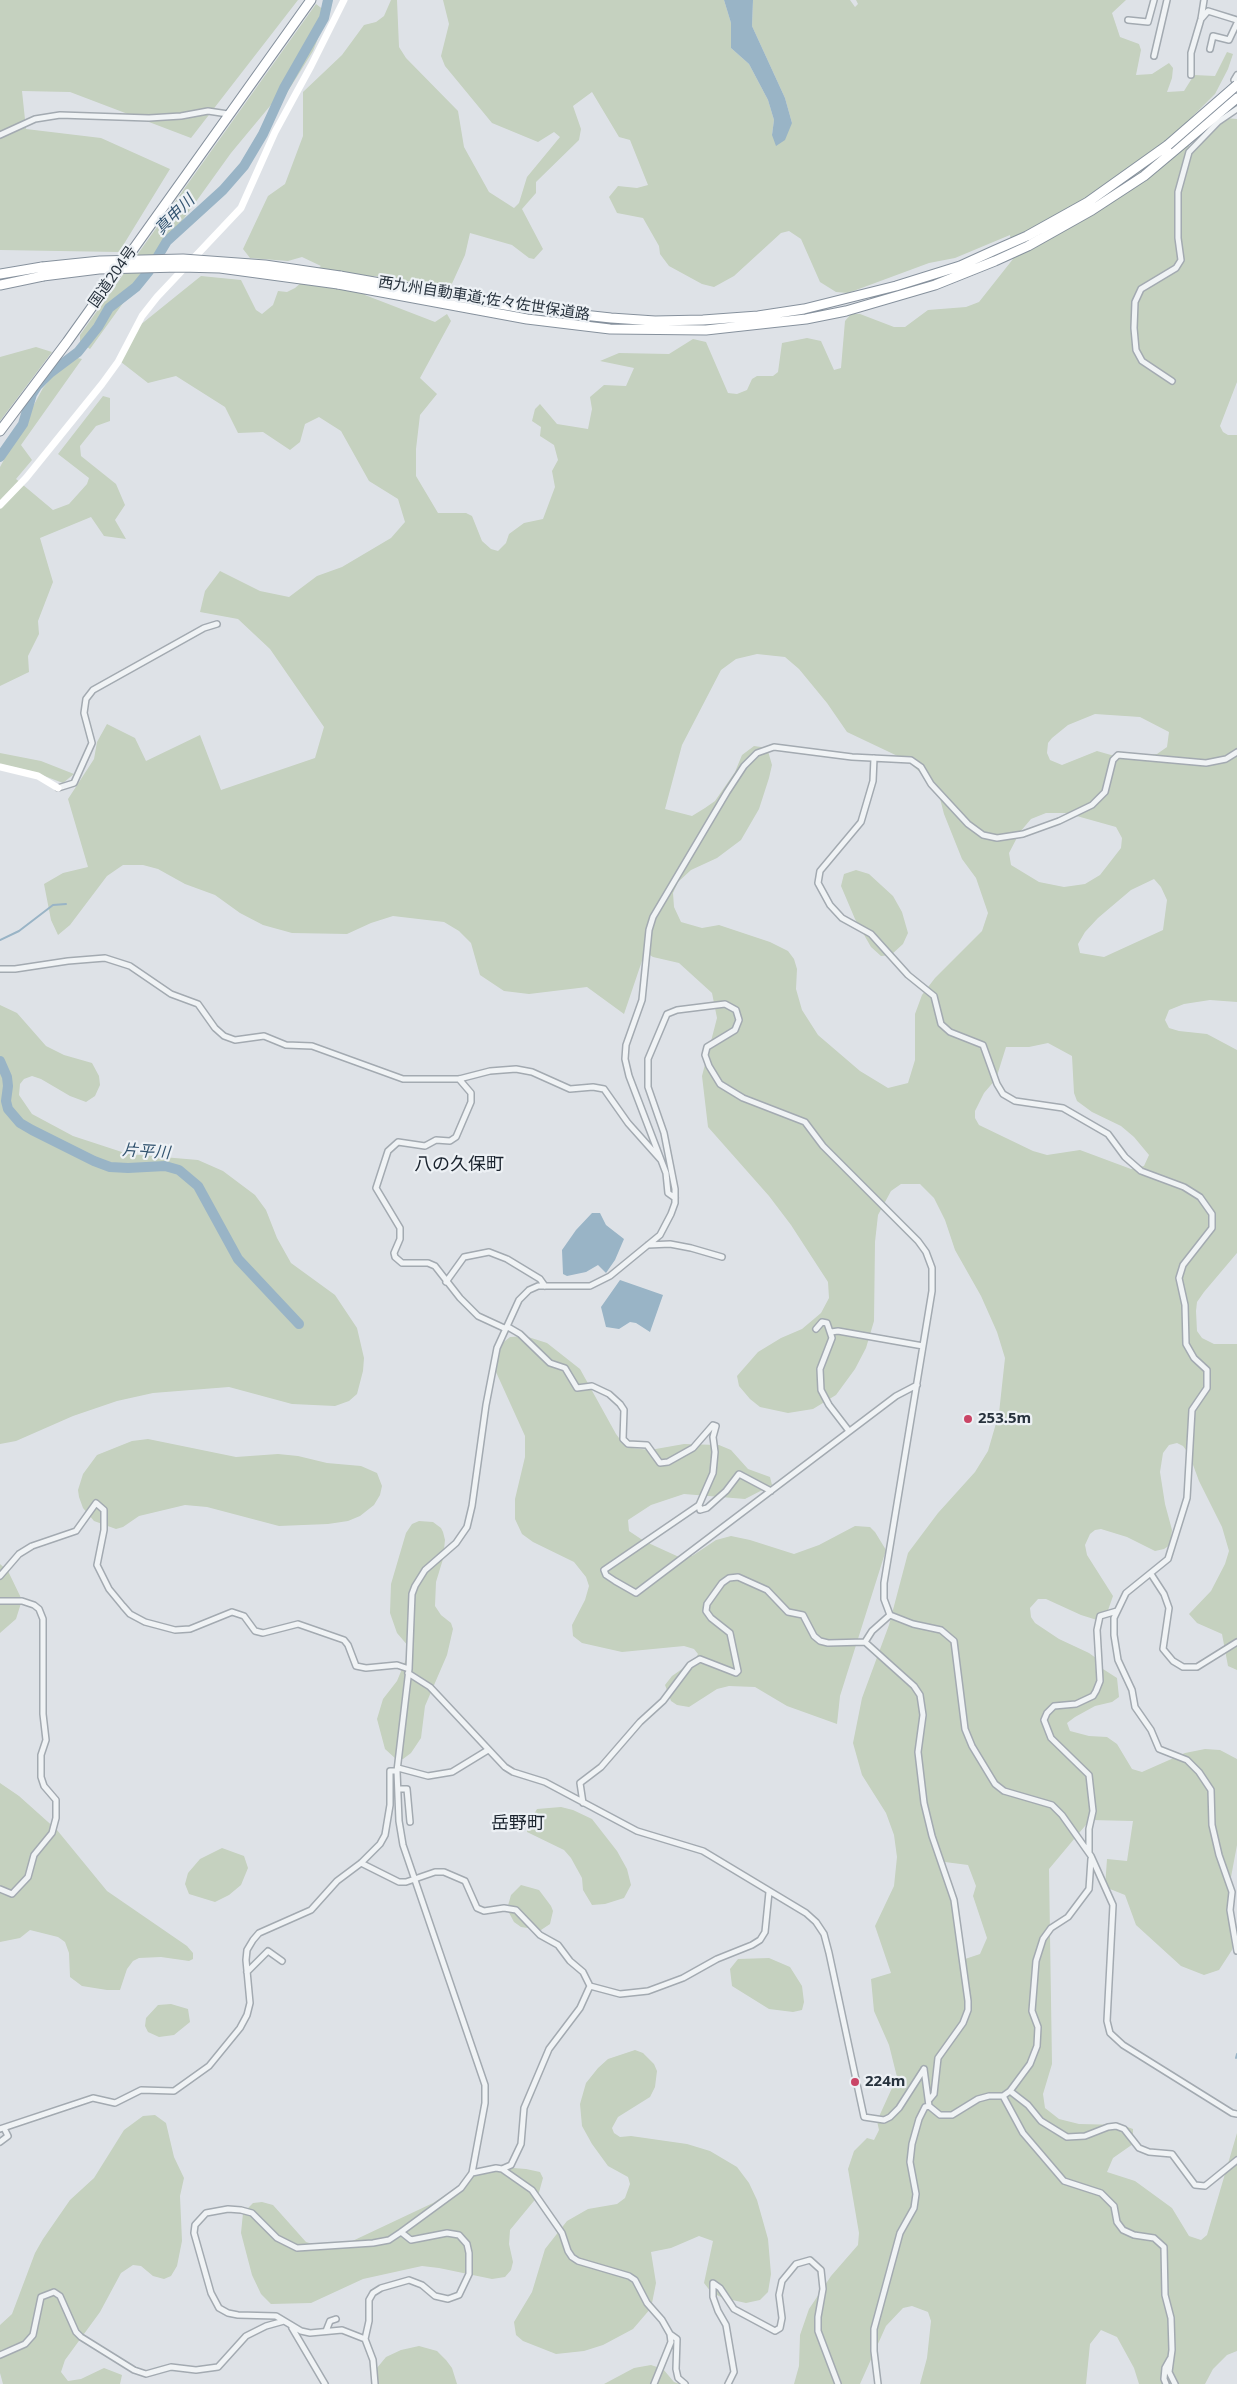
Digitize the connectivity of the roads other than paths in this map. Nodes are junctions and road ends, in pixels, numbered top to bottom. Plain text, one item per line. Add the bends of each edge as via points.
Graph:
1 (311, 0) edge
2 (344, 0) edge
3 (1154, 0) edge
4 (1167, 0) edge
5 (1204, 0) edge
6 (1201, 19) junction
7 (1128, 20) dead end
8 (1237, 21) edge
9 (1210, 49) dead end
10 (1154, 56) dead end
11 (1191, 75) dead end
12 (1237, 75) edge
13 (1237, 85) edge
14 (1237, 98) edge
15 (1237, 105) edge
16 (1235, 110) edge
17 (228, 114) junction
18 (0, 136) edge
19 (43, 271) junction
20 (0, 274) edge
21 (339, 280) junction
22 (0, 285) edge
23 (1172, 380) dead end
24 (0, 431) edge
25 (0, 505) edge
26 (217, 624) dead end
27 (1237, 752) edge
28 (874, 758) junction
29 (0, 767) edge
30 (58, 788) joint
31 (0, 969) edge
32 (459, 1079) junction
33 (663, 1162) junction
34 (675, 1198) junction
35 (648, 1245) junction
36 (722, 1257) dead end
37 (446, 1282) junction
38 (544, 1286) junction
39 (508, 1327) junction
40 (816, 1329) dead end
41 (831, 1332) junction
42 (923, 1346) junction
43 (917, 1385) junction
44 (849, 1432) junction
45 (771, 1491) junction
46 (699, 1505) junction
47 (1151, 1574) junction
48 (0, 1576) edge
49 (0, 1601) edge
50 (1117, 1611) junction
51 (890, 1614) junction
52 (866, 1642) junction
53 (1237, 1642) edge
54 (409, 1671) junction
55 (488, 1750) junction
56 (397, 1770) junction
57 (398, 1789) junction
58 (583, 1803) junction
59 (410, 1822) dead end
60 (1090, 1854) junction
61 (361, 1863) junction
62 (414, 1880) junction
63 (0, 1889) edge
64 (769, 1892) junction
65 (1237, 1950) edge
66 (282, 1961) dead end
67 (247, 1972) junction
68 (590, 1986) junction
69 (1010, 2092) junction
70 (1003, 2096) junction
71 (929, 2103) junction
72 (1237, 2114) edge
73 (2, 2129) edge
74 (0, 2142) edge
75 (1237, 2160) edge
76 (502, 2169) junction
77 (472, 2173) junction
78 (400, 2232) junction
79 (336, 2319) dead end
80 (284, 2321) junction
81 (292, 2327) junction
82 (326, 2331) junction
83 (670, 2334) junction
84 (365, 2339) junction
85 (0, 2355) edge
86 (1171, 2356) junction
87 (325, 2384) edge
88 (376, 2384) edge
89 (654, 2384) edge
90 (685, 2384) edge
91 (728, 2384) edge
92 (838, 2384) edge
93 (878, 2384) edge
94 (1166, 2384) edge
95 (1175, 2384) edge

1 - 17 highway, 国道204号
2 - 25 street via 275,132 241,208 157,297 142,316 118,362 102,384
3 - 7 street via 1148,22
4 - 10 street
5 - 6 street
6 - 8 street via 1208,11
6 - 11 street via 1191,53
8 - 9 street via 1229,40 1213,36
12 - 13 street via 1234,80
13 - 21 highway, 西九州自動車道;佐々佐世保道路, bridge via 1168,146 1088,202 1035,231 960,266 804,309 758,316 655,321 519,307
14 - 21 highway, 西九州自動車道;佐々佐世保道路 via 1167,158 1092,210 995,261 896,297 806,319 706,330 610,329 527,319
15 - 16 street
16 - 23 street via 1218,122 1189,152 1178,192 1179,265 1141,288 1135,302 1136,350 1142,361
17 - 18 street via 208,111 149,118 67,114 35,119
17 - 24 highway, 国道204号
19 - 20 highway, 西九州自動車道;佐々佐世保道路
19 - 21 highway, 西九州自動車道;佐々佐世保道路, bridge via 100,261 183,259 265,265
19 - 22 highway, 西九州自動車道;佐々佐世保道路
26 - 30 street via 204,628 93,690 86,700 84,713 92,743 74,783
27 - 28 street via 1226,759 1206,764 1118,755 1113,760 1104,792 1092,805 1023,834 997,838 983,835 968,824 931,784 921,767 910,760
28 - 33 street via 774,747 757,754 726,792 653,917 648,930 645,987 626,1045 625,1059
28 - 47 street via 873,782 861,822 820,871 818,883 830,905 842,918 871,934 908,975 934,996 941,1024 950,1032 983,1045 1003,1094 1015,1101 1063,1108 1108,1134 1125,1157 1141,1171 1184,1187 1200,1197 1212,1214 1212,1228 1183,1265 1179,1278 1186,1344 1194,1358 1207,1370 1207,1388 1192,1410 1188,1498 1168,1559
29 - 30 street via 38,776
31 - 32 street via 105,958 130,966 170,994 198,1004 224,1036 236,1040 264,1036 286,1045 312,1046 403,1079
32 - 33 street via 490,1070 522,1070 570,1089 604,1089 628,1123
32 - 37 street via 471,1093 471,1102 456,1137 450,1141 436,1140 425,1146 393,1144 376,1188 400,1228 400,1239 394,1253 396,1258 402,1263 428,1263
33 - 34 street via 668,1193
34 - 35 street via 667,1223 660,1235
34 - 42 street via 668,1146 648,1087 648,1059 667,1014 725,1004 738,1014 735,1030 706,1047 705,1055 720,1084 743,1098 805,1122 823,1146 926,1252 932,1268 932,1291
35 - 36 street via 670,1244
35 - 38 street via 610,1276 590,1286
37 - 38 street via 464,1258 489,1252 533,1274
37 - 39 street via 478,1316
38 - 39 street via 528,1290 519,1300
39 - 46 street via 550,1363 565,1368 577,1388 592,1386 609,1394 624,1410 623,1439 628,1444 647,1445 660,1463 693,1448 713,1425 716,1426 712,1437 716,1452 713,1473
39 - 54 street via 497,1348 467,1527 456,1543 425,1570 415,1586
40 - 41 street via 824,1322
41 - 42 street
41 - 44 street via 832,1338 820,1368 820,1382 829,1405
42 - 43 street
43 - 44 street via 896,1396
43 - 51 street via 884,1583 884,1599
44 - 45 street
45 - 46 street via 739,1474 707,1508 700,1510
45 - 46 street via 636,1593 606,1575 604,1570
47 - 50 street via 1126,1593
47 - 53 street via 1169,1608 1163,1649 1173,1661 1183,1667 1197,1667
48 - 54 street via 19,1554 32,1546 76,1532 96,1503 104,1510 104,1530 97,1565 109,1589 130,1614 174,1630 190,1629 232,1612 244,1616 256,1631 263,1633 298,1624 344,1640 356,1666 397,1665
49 - 63 street via 22,1601 34,1605 43,1619 46,1740 41,1777 56,1800 56,1818 52,1833 34,1855 28,1877 12,1894
50 - 60 street via 1100,1616 1097,1630 1100,1674 1096,1692 1076,1704 1054,1706 1044,1720 1051,1738 1089,1775 1094,1811 1089,1829
50 - 65 street via 1114,1635 1118,1660 1132,1690 1135,1707 1152,1730 1159,1749 1187,1760 1211,1790 1212,1825 1232,1892 1230,1910
51 - 52 street via 872,1631
51 - 60 street via 912,1624 941,1630 954,1641 966,1729 984,1768 1004,1791 1052,1805
52 - 58 street via 820,1640 814,1636 803,1615 788,1612 767,1590 738,1577 729,1578 707,1604 706,1611 730,1633 738,1671 736,1673 700,1659 690,1665 663,1702 640,1722 601,1767 580,1783
52 - 71 street via 920,1695 923,1715 918,1752 924,1803 954,1900 968,2001 962,2023 938,2058 934,2094
54 - 55 street via 430,1686
54 - 56 street
55 - 56 street via 452,1772 428,1776
55 - 58 street via 513,1772 545,1782
56 - 57 street
56 - 61 street via 390,1771 390,1805 385,1835
57 - 59 street via 407,1790
57 - 62 street via 403,1845
58 - 64 street via 638,1830 703,1851
60 - 69 street via 1089,1889 1068,1917 1051,1928 1042,1939 1036,1961 1032,2011 1038,2027 1037,2046 1030,2064
60 - 72 street via 1113,1905 1107,2021 1110,2033 1123,2045 1232,2114
61 - 62 street via 390,1880
61 - 67 street via 337,1880 311,1910 260,1933 247,1950
62 - 68 street via 444,1872 465,1881 477,1908 484,1911 516,1910 540,1935 558,1945 570,1962 583,1972
62 - 77 street via 485,2085 485,2103
64 - 68 street via 765,1932 752,1945 648,1991 620,1994
64 - 71 street via 806,1913 824,1934 864,2116 884,2120 890,2117 924,2069
66 - 67 street via 268,1951
67 - 73 street via 250,2003 240,2028 209,2066 174,2091 141,2090 115,2103 93,2098
68 - 76 street via 580,2008 548,2049 524,2108 521,2144 511,2165
69 - 70 street
69 - 75 street via 1028,2105 1041,2121 1067,2137 1086,2136 1116,2126 1124,2130 1139,2148 1172,2154 1195,2185 1205,2186
70 - 71 street via 978,2100 952,2115 940,2115
70 - 86 street via 1022,2132 1064,2180 1101,2193 1114,2206 1123,2230 1154,2238 1164,2247
71 - 93 street via 919,2118 912,2144 910,2162 916,2194 914,2208 900,2233 874,2329
73 - 74 street via 8,2136
76 - 77 street
76 - 83 street via 532,2190 562,2233 572,2257 635,2280
77 - 78 street via 461,2188
78 - 80 street via 389,2240 373,2243 297,2248 276,2238 252,2212 228,2209 206,2213 195,2225 194,2233 211,2293 219,2308 228,2314 276,2316
78 - 84 street via 411,2240 447,2233 462,2238 469,2253 470,2268 465,2286 459,2295 448,2299 435,2296 410,2280 381,2288 373,2293 370,2300
79 - 82 street via 330,2321
80 - 81 street
80 - 85 street via 246,2336 218,2367 196,2370 172,2367 146,2374 81,2337 60,2296 54,2292 41,2297 34,2335 26,2344
81 - 82 street via 310,2333
81 - 87 street
82 - 84 street via 342,2330
83 - 89 street
83 - 90 street via 677,2339 676,2369 678,2378
84 - 88 street via 373,2360
86 - 94 street via 1164,2368
86 - 95 street via 1169,2372
91 - 92 street via 734,2372 726,2325 718,2311 713,2283 734,2309 775,2331 780,2328 782,2318 779,2295 782,2281 796,2264 810,2260 821,2270 823,2289 818,2331

